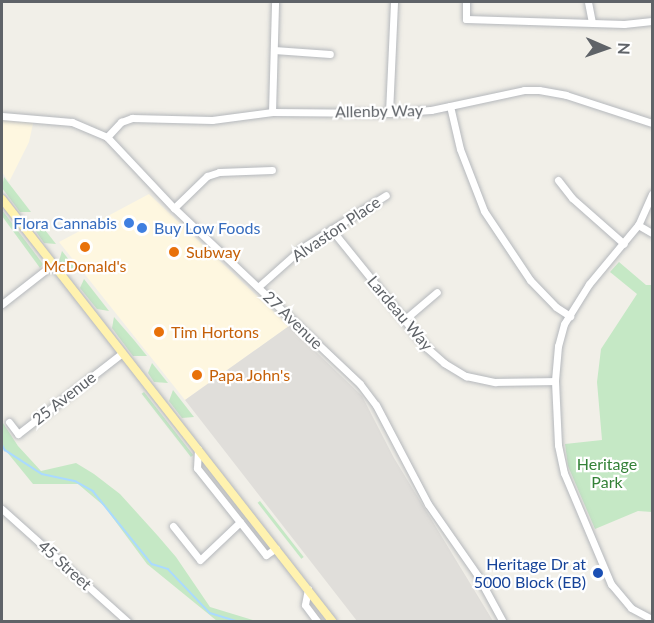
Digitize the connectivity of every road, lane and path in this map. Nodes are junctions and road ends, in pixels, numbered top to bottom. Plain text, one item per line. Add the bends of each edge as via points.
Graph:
1 (275, 2) edge
2 (394, 2) edge
3 (466, 2) edge
4 (588, 2) edge
5 (652, 21) edge
6 (592, 22) junction
7 (274, 50) junction
8 (330, 54) dead end
9 (450, 106) junction
10 (272, 112) junction
11 (389, 113) junction
12 (2, 116) edge
13 (652, 123) edge
14 (107, 137) junction
15 (272, 170) dead end
16 (558, 180) dead end
17 (652, 194) edge
18 (386, 195) dead end
19 (2, 199) edge
20 (174, 208) junction
21 (638, 225) junction
22 (332, 229) junction
23 (652, 233) edge
24 (624, 243) junction
25 (53, 264) junction
26 (258, 287) junction
27 (437, 292) dead end
28 (2, 304) edge
29 (570, 316) junction
30 (404, 320) junction
31 (122, 353) junction
32 (555, 381) junction
33 (9, 422) dead end
34 (198, 449) junction
35 (2, 508) edge
36 (240, 522) junction
37 (173, 526) dead end
38 (276, 548) junction
39 (308, 589) junction
40 (652, 619) edge
41 (128, 621) edge
42 (318, 621) edge
43 (333, 621) edge
44 (503, 621) edge

1 - 7 street
2 - 11 street
3 - 6 street via 466,19
4 - 6 street
5 - 6 street
7 - 8 street
7 - 10 street
9 - 11 street, Allenby Way
9 - 13 street, Allenby Way via 539,90
9 - 29 street via 460,149 484,211 530,280
10 - 11 street, Allenby Way
10 - 14 street, Allenby Way via 212,120 132,118 121,122
12 - 14 street, 27 Avenue via 72,122
14 - 20 street, 27 Avenue
15 - 20 street via 207,176
16 - 24 street via 572,198
17 - 21 street
18 - 22 street, Alvaston Place
19 - 25 main road
20 - 26 street, 27 Avenue
21 - 23 street
21 - 24 street
22 - 26 street, Alvaston Place via 302,248
22 - 30 street, Lardeau Way
24 - 29 street
25 - 28 street
25 - 31 main road
26 - 44 street, 27 Avenue via 368,393 428,504 478,576
27 - 30 street
29 - 32 street via 558,346
30 - 32 street, Lardeau Way via 440,360 466,376 495,382
31 - 33 street, 25 Avenue via 18,434
31 - 34 main road
32 - 40 street via 558,445 564,473 611,584 631,608
34 - 36 street via 197,468
34 - 38 main road
35 - 41 street, 45 Street
36 - 37 street via 200,560
36 - 38 street via 266,555
38 - 39 main road
39 - 42 street via 305,605
39 - 43 main road

